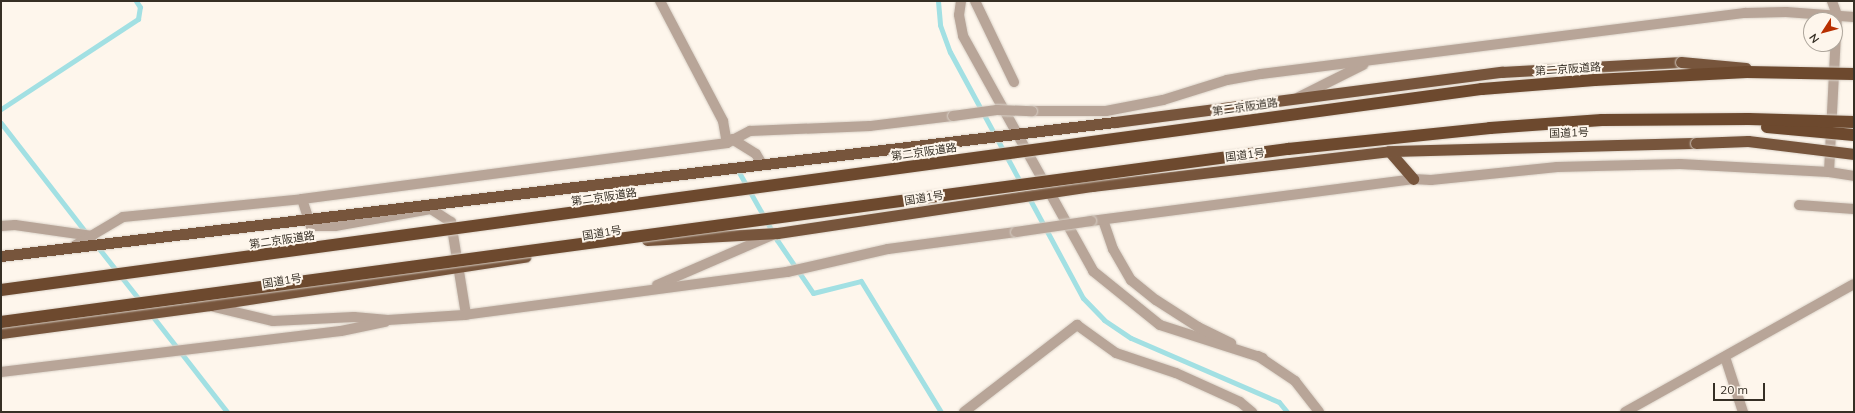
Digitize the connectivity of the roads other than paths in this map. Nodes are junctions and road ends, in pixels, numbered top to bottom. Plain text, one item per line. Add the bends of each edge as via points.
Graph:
1 (660, 1) edge
2 (961, 1) edge
3 (975, 1) edge
4 (1832, 1) edge
5 (1836, 12) edge
6 (1803, 13) edge
7 (1843, 16) edge
8 (1854, 17) edge
9 (1835, 52) edge
10 (1371, 61) junction
11 (1854, 74) edge
12 (1834, 75) junction
13 (1854, 78) edge
14 (1014, 82) dead end
15 (1298, 98) junction
16 (1602, 120) junction
17 (1854, 122) edge
18 (1012, 134) junction
19 (1854, 135) edge
20 (729, 141) junction
21 (1389, 151) junction
22 (1830, 151) junction
23 (1854, 154) edge
24 (762, 164) junction
25 (1829, 172) junction
26 (1854, 176) edge
27 (1413, 179) junction
28 (1044, 193) junction
29 (302, 199) junction
30 (1799, 205) dead end
31 (1854, 209) edge
32 (308, 218) junction
33 (1103, 220) junction
34 (1, 226) edge
35 (778, 233) junction
36 (92, 236) junction
37 (78, 246) junction
38 (1, 256) edge
39 (458, 268) junction
40 (1854, 284) edge
41 (1, 290) edge
42 (646, 290) junction
43 (210, 305) junction
44 (466, 315) junction
45 (388, 320) junction
46 (1, 322) edge
47 (1, 333) edge
48 (1725, 357) junction
49 (1263, 358) junction
50 (1, 372) edge
51 (964, 412) edge
52 (1252, 412) edge
53 (1319, 412) edge
54 (1625, 412) edge
55 (1743, 412) edge

1 - 20 street via 723,120
2 - 18 street via 958,15 963,36
3 - 14 street
4 - 5 street
6 - 10 street via 1745,13
7 - 8 street
9 - 12 street
10 - 15 street
10 - 20 street, bridge via 1227,80 1163,100 1106,111 997,110 870,126 750,131
11 - 41 highway, 第二京阪道路, bridge via 1739,73 1482,89
12 - 13 highway, bridge
12 - 15 highway, bridge via 1681,62 1502,72
12 - 22 street
15 - 18 highway
16 - 17 highway, bridge via 1748,118
16 - 19 highway, bridge via 1744,125
16 - 46 highway, bridge via 1490,128 1288,149
18 - 24 highway
18 - 28 street
20 - 24 street via 756,154
20 - 29 street
21 - 22 highway, 国道1号, bridge via 1748,141
21 - 27 highway
21 - 28 highway, 国道1号
22 - 23 highway, 国道1号, bridge
22 - 25 street
24 - 32 highway
25 - 26 street
25 - 27 street via 1680,164 1595,165
27 - 33 street
28 - 35 highway, 国道1号
28 - 49 street via 1092,271 1160,325
29 - 32 street
29 - 36 street via 124,218
30 - 31 street
32 - 37 highway
32 - 39 street via 312,226 335,226 431,208 451,222
33 - 42 street, bridge via 888,249 792,271
33 - 49 street via 1113,250 1131,280 1156,300 1198,326
34 - 36 street via 15,225
35 - 39 highway, 国道1号 via 633,241
35 - 42 street
36 - 37 street
37 - 38 highway
39 - 43 highway, 国道1号
39 - 44 street
40 - 48 street
42 - 44 street
43 - 45 street via 273,321 354,318
43 - 47 highway, 国道1号
44 - 45 street
45 - 50 street via 377,326 342,331
48 - 54 street
48 - 55 street
49 - 53 street via 1295,381
51 - 52 street via 1077,325 1116,353 1176,373 1240,402

